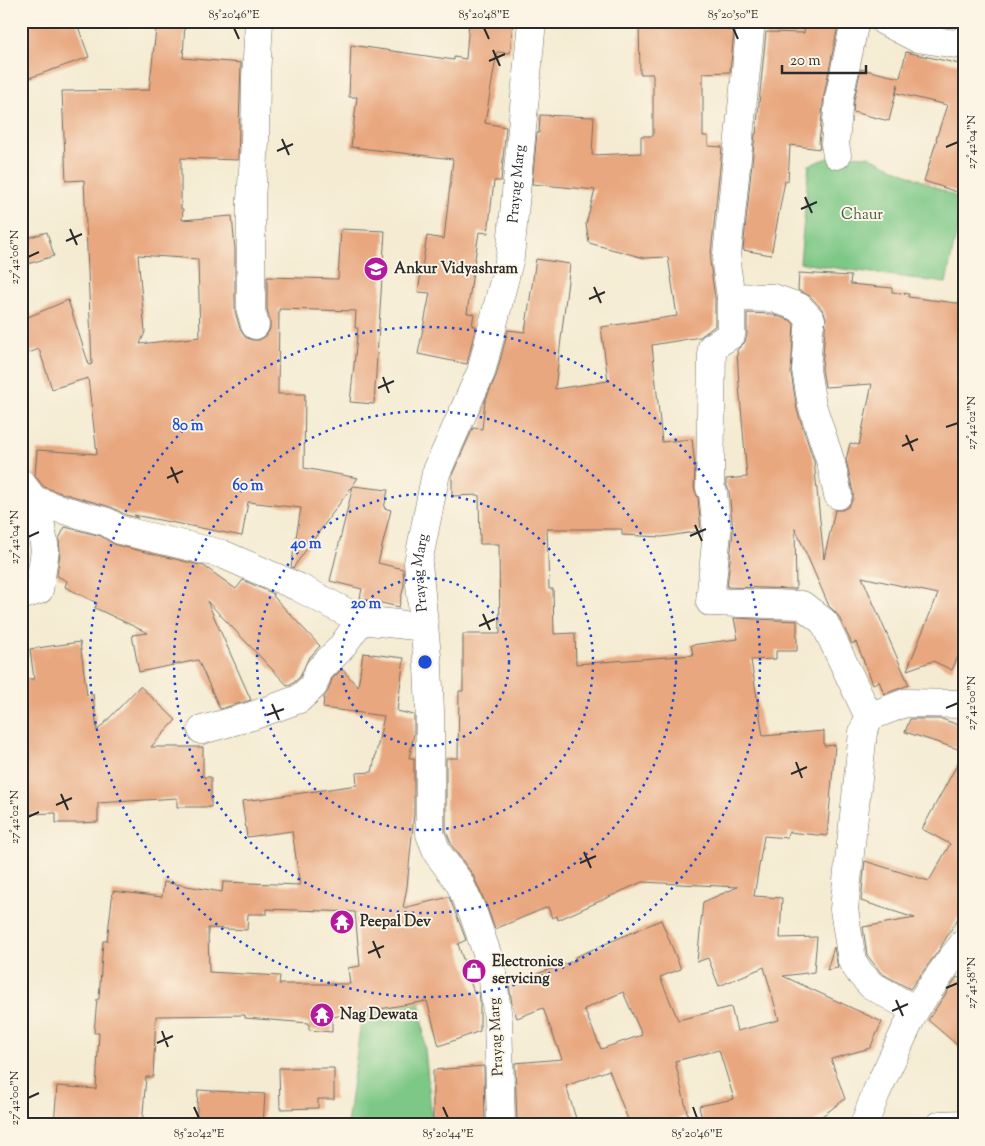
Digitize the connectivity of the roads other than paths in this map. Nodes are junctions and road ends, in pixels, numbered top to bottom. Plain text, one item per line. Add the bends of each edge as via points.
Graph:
1 (259, 21) edge
2 (532, 21) edge
3 (751, 21) edge
4 (855, 21) edge
5 (884, 21) edge
6 (964, 40) edge
7 (837, 154) dead end
8 (731, 297) junction
9 (255, 325) dead end
10 (21, 483) edge
11 (21, 488) edge
12 (838, 495) dead end
13 (21, 596) edge
14 (361, 620) junction
15 (424, 627) junction
16 (964, 704) edge
17 (869, 717) junction
18 (202, 730) dead end
19 (964, 943) edge
20 (915, 1010) junction
21 (964, 1124) edge
22 (501, 1125) edge
23 (864, 1125) edge
24 (940, 1125) edge

1 - 9 street via 251,199 251,311
2 - 15 street, Prayag Marg via 510,256 481,372 436,473 418,563
3 - 8 street via 726,264
4 - 7 street via 839,98
5 - 6 street via 917,38 956,44
8 - 12 street via 773,298 799,308 811,320 806,370 812,405
8 - 17 street via 731,334 712,347 710,488 717,532 710,602 802,605 824,622
10 - 14 street via 34,500 107,522 120,530 222,554 298,587
11 - 13 street via 41,526 45,550 39,590
14 - 15 street
14 - 18 street via 340,649 319,670 313,686 299,699
15 - 22 street, Prayag Marg via 430,711 430,834 438,854 459,882 470,905 491,965 498,1019
16 - 17 street via 905,703
17 - 20 street via 863,732 844,909 846,926 852,961 860,973 871,985
19 - 20 street
20 - 23 street
21 - 24 street

